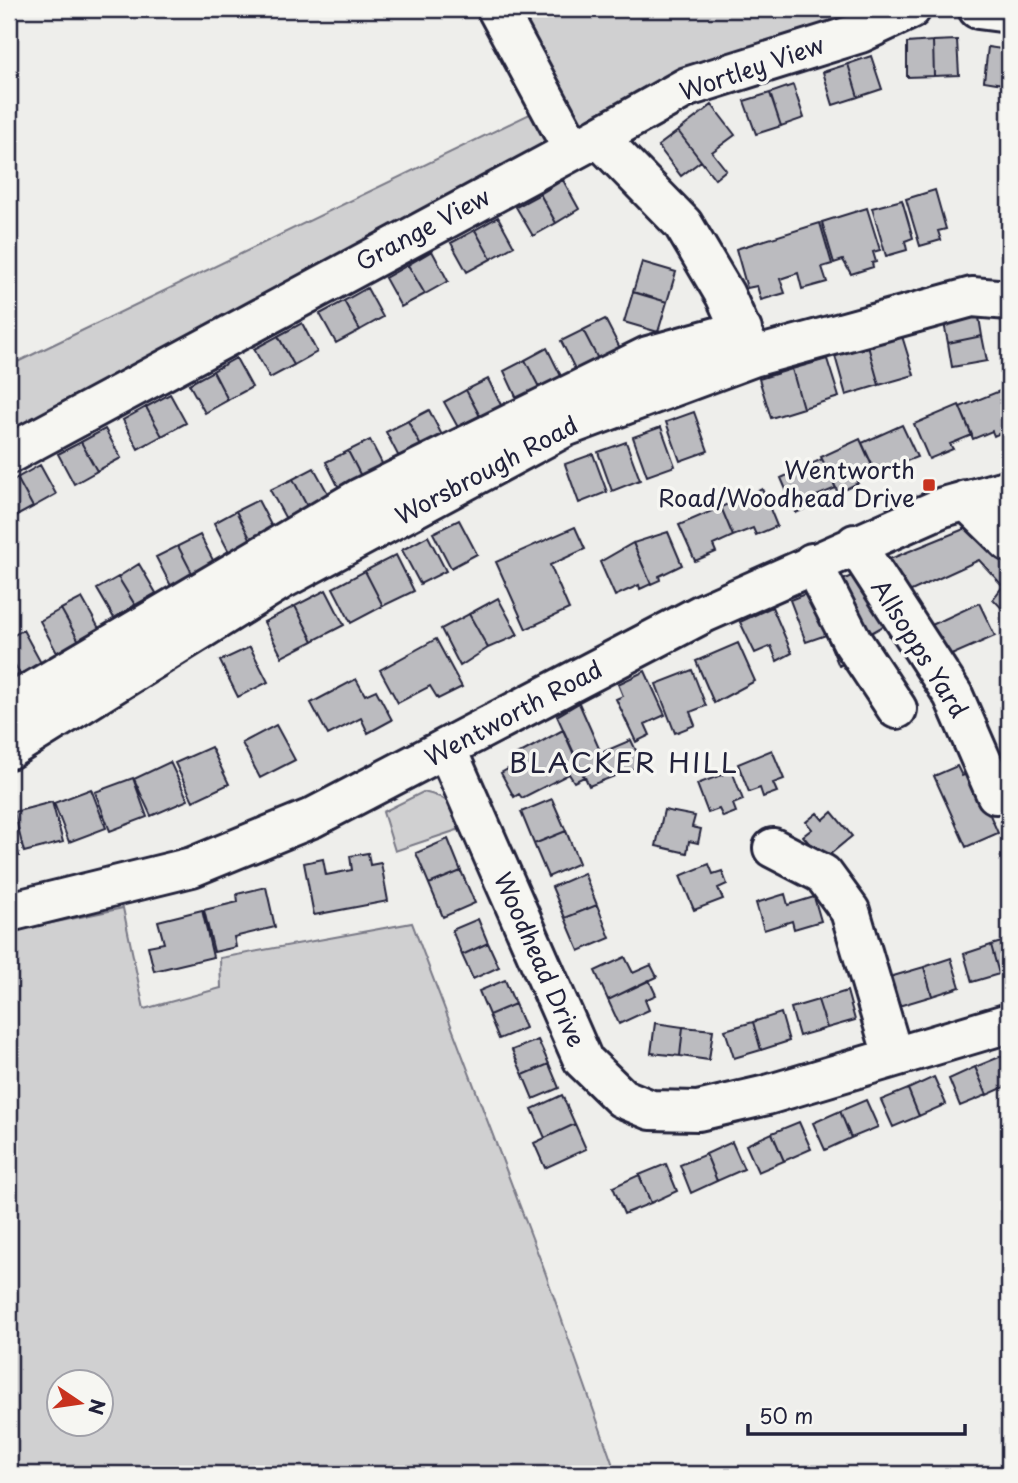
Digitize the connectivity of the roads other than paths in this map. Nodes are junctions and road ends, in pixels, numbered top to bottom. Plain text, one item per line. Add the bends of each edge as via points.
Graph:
1 (497, 9) edge
2 (911, 9) edge
3 (978, 9) edge
4 (1009, 13) edge
5 (585, 143) junction
6 (1009, 300) edge
7 (748, 343) junction
8 (9, 454) edge
9 (1009, 489) edge
10 (966, 500) junction
11 (1009, 542) edge
12 (855, 544) junction
13 (812, 564) junction
14 (9, 705) edge
15 (897, 709) dead end
16 (9, 749) edge
17 (447, 750) junction
18 (996, 794) dead end
19 (773, 848) dead end
20 (9, 912) edge
21 (1009, 1023) edge
22 (893, 1056) junction

1 - 5 street
2 - 5 street, Wortley View via 860,33 687,87
3 - 4 street
5 - 7 street via 683,224
5 - 8 street, Grange View
6 - 7 street, Worsbrough Road via 972,298
7 - 14 street, Worsbrough Road via 648,356 360,498
7 - 16 street, Worsbrough Road via 565,427 279,581
9 - 10 street, Wentworth Road
10 - 11 street
10 - 12 street, Wentworth Road
12 - 13 street, Wentworth Road
12 - 18 street, Allsopps Yard via 953,695
13 - 15 street via 852,641
13 - 17 street, Wentworth Road via 704,613
17 - 20 street, Wentworth Road via 312,818 192,867
17 - 22 street, Woodhead Drive via 583,1060 622,1098 651,1110 698,1111
19 - 22 street via 823,874 850,911
21 - 22 street, Woodhead Drive

